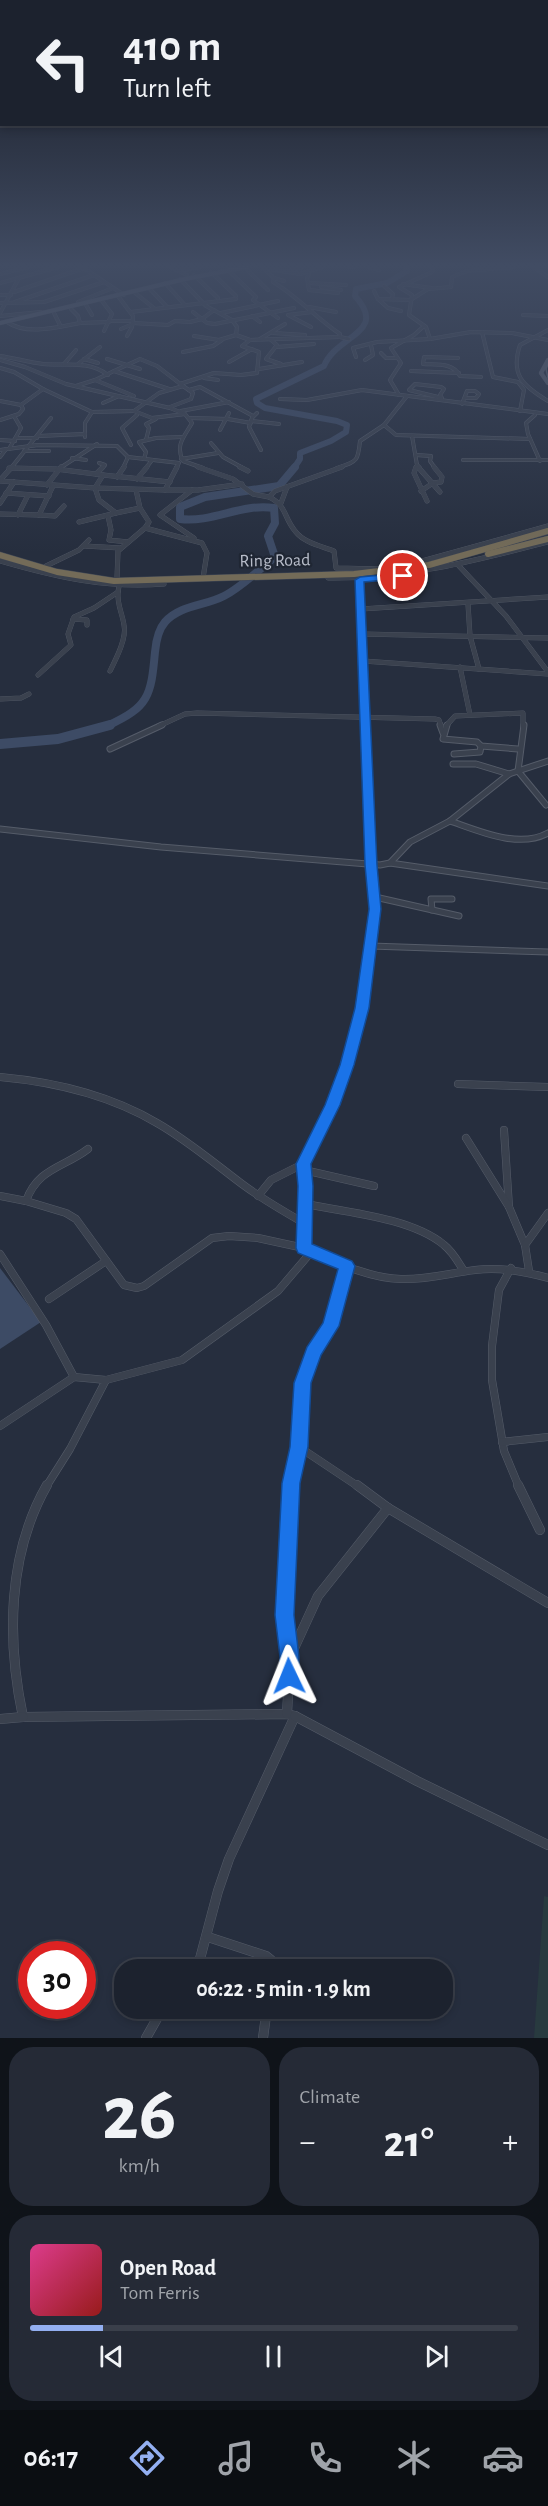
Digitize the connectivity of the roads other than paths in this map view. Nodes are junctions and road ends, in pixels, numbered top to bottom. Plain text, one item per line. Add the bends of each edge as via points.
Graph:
1 (10, 362) edge
2 (31, 362) edge
3 (80, 362) edge
4 (95, 362) edge
5 (114, 362) edge
6 (133, 362) edge
7 (148, 362) edge
8 (259, 362) edge
9 (275, 362) edge
10 (292, 362) edge
11 (400, 362) edge
12 (423, 362) edge
13 (445, 362) edge
14 (446, 362) edge
15 (489, 362) edge
16 (516, 362) edge
17 (547, 362) edge
18 (98, 363) dead end
19 (64, 364) joint
20 (77, 364) junction
21 (281, 364) junction
22 (124, 366) junction
23 (0, 368) edge
24 (49, 368) dead end
25 (140, 369) dead end
26 (259, 369) junction
27 (114, 371) junction
28 (411, 371) dead end
29 (458, 373) junction
30 (40, 374) junction
31 (492, 374) junction
32 (108, 375) junction
33 (481, 377) dead end
34 (204, 378) junction
35 (76, 379) dead end
36 (95, 380) junction
37 (218, 380) dead end
38 (548, 383) edge
39 (66, 384) junction
40 (182, 385) junction
41 (75, 386) junction
42 (43, 389) junction
43 (170, 390) junction
44 (189, 390) junction
45 (526, 390) junction
46 (399, 394) junction
47 (119, 396) junction
48 (407, 396) junction
49 (176, 398) dead end
50 (442, 398) junction
51 (130, 399) junction
52 (280, 399) dead end
53 (145, 400) junction
54 (0, 401) edge
55 (464, 401) junction
56 (183, 402) junction
57 (229, 402) junction
58 (548, 402) edge
59 (103, 403) dead end
60 (122, 403) dead end
61 (21, 405) junction
62 (170, 408) junction
63 (180, 411) junction
64 (520, 411) junction
65 (92, 412) junction
66 (136, 413) junction
67 (229, 413) dead end
68 (185, 414) junction
69 (537, 414) junction
70 (548, 414) edge
71 (14, 416) junction
72 (51, 418) dead end
73 (158, 418) junction
74 (190, 418) junction
75 (228, 419) junction
76 (0, 420) edge
77 (251, 422) junction
78 (279, 424) dead end
79 (384, 425) junction
80 (220, 430) dead end
81 (85, 434) junction
82 (412, 436) junction
83 (37, 437) junction
84 (182, 437) junction
85 (15, 439) junction
86 (530, 439) junction
87 (0, 440) edge
88 (146, 440) junction
89 (139, 442) junction
90 (211, 443) dead end
91 (84, 444) junction
92 (98, 444) junction
93 (131, 445) junction
94 (29, 446) junction
95 (117, 446) junction
96 (8, 449) junction
97 (0, 450) edge
98 (261, 450) dead end
99 (24, 451) junction
100 (50, 451) dead end
101 (218, 453) junction
102 (416, 455) junction
103 (0, 457) edge
104 (128, 457) junction
105 (72, 458) junction
106 (144, 459) junction
107 (86, 460) dead end
108 (152, 460) junction
109 (463, 460) dead end
110 (548, 460) edge
111 (181, 461) junction
112 (540, 461) junction
113 (99, 463) dead end
114 (417, 465) junction
115 (9, 468) junction
116 (56, 469) junction
117 (249, 471) dead end
118 (96, 474) junction
119 (103, 475) junction
120 (117, 477) junction
121 (136, 479) junction
122 (0, 480) edge
123 (14, 482) junction
124 (169, 483) junction
125 (433, 483) junction
126 (47, 485) junction
127 (53, 486) junction
128 (245, 486) junction
129 (287, 487) junction
130 (95, 488) junction
131 (0, 489) edge
132 (136, 490) junction
133 (165, 490) junction
134 (177, 490) junction
135 (192, 490) junction
136 (421, 491) junction
137 (7, 492) junction
138 (440, 492) dead end
139 (28, 495) junction
140 (49, 496) junction
141 (269, 497) junction
142 (427, 501) dead end
143 (0, 503) edge
144 (282, 503) junction
145 (64, 506) dead end
146 (140, 508) junction
147 (116, 513) junction
148 (0, 514) edge
149 (18, 515) junction
150 (39, 515) junction
151 (108, 516) junction
152 (79, 522) dead end
153 (548, 526) edge
154 (145, 528) junction
155 (548, 537) edge
156 (189, 539) junction
157 (88, 540) dead end
158 (196, 540) junction
159 (130, 542) junction
160 (539, 544) junction
161 (84, 546) junction
162 (180, 546) dead end
163 (121, 548) junction
164 (548, 551) edge
165 (0, 557) edge
166 (46, 566) junction
167 (459, 566) junction
168 (382, 569) junction
169 (327, 577) junction
170 (117, 578) junction
171 (203, 578) junction
172 (237, 579) junction
173 (360, 580) junction
174 (164, 582) junction
175 (119, 586) junction
176 (118, 592) junction
177 (548, 597) edge
178 (495, 602) junction
179 (468, 604) junction
180 (361, 609) junction
181 (73, 619) junction
182 (87, 625) dead end
183 (362, 634) junction
184 (470, 636) junction
185 (523, 636) junction
186 (548, 638) edge
187 (363, 661) junction
188 (460, 667) junction
189 (479, 669) junction
190 (110, 671) dead end
191 (548, 673) edge
192 (39, 675) dead end
193 (29, 694) dead end
194 (0, 699) edge
195 (470, 715) junction
196 (365, 719) junction
197 (443, 733) junction
198 (481, 746) junction
199 (110, 749) dead end
200 (518, 749) junction
201 (454, 754) dead end
202 (548, 760) edge
203 (453, 764) dead end
204 (518, 771) junction
205 (509, 774) junction
206 (546, 805) dead end
207 (450, 820) junction
208 (0, 829) edge
209 (548, 833) edge
210 (390, 863) junction
211 (371, 865) junction
212 (548, 886) edge
213 (375, 897) junction
214 (452, 899) dead end
215 (432, 910) junction
216 (459, 916) dead end
217 (371, 946) junction
218 (548, 952) edge
219 (0, 1077) edge
220 (458, 1084) dead end
221 (548, 1087) edge
222 (504, 1130) dead end
223 (466, 1138) dead end
224 (88, 1149) dead end
225 (303, 1167) junction
226 (374, 1186) dead end
227 (0, 1196) edge
228 (258, 1196) junction
229 (26, 1201) junction
230 (305, 1204) junction
231 (509, 1207) junction
232 (548, 1214) edge
233 (304, 1223) junction
234 (525, 1245) junction
235 (304, 1248) junction
236 (312, 1251) junction
237 (0, 1254) edge
238 (106, 1261) junction
239 (347, 1266) junction
240 (511, 1268) junction
241 (464, 1271) junction
242 (529, 1272) junction
243 (548, 1278) edge
244 (49, 1299) dead end
245 (74, 1377) junction
246 (106, 1380) junction
247 (0, 1426) edge
248 (548, 1437) edge
249 (502, 1442) junction
250 (299, 1447) junction
251 (388, 1508) junction
252 (540, 1530) dead end
253 (548, 1603) edge
254 (290, 1657) junction
255 (291, 1715) junction
256 (24, 1717) junction
257 (0, 1719) edge
258 (548, 1845) edge
259 (208, 1937) junction
260 (201, 1959) edge
261 (270, 1959) edge
262 (157, 2019) edge
263 (266, 2019) edge
264 (146, 2038) edge
265 (263, 2038) edge

1 - 30 street
2 - 19 street
3 - 20 street
4 - 18 street
5 - 22 street
6 - 22 street
7 - 40 street
8 - 26 street
9 - 21 street
10 - 21 street
11 - 46 street via 390,380
12 - 13 street
14 - 29 street
15 - 31 street
16 - 45 street
17 - 38 main road via 542,373
19 - 20 street
20 - 32 street
21 - 26 street
22 - 25 street
22 - 27 street
23 - 42 street
24 - 30 street
26 - 34 street via 249,375 214,373
27 - 32 street
27 - 43 street
28 - 29 street
29 - 31 street
29 - 33 street via 462,377
30 - 39 street
31 - 45 street via 496,379 518,382
32 - 36 street
34 - 37 street
34 - 40 street
35 - 39 street
36 - 41 street
36 - 53 street
39 - 41 street
40 - 43 street
40 - 44 street
41 - 47 street
42 - 61 street
42 - 65 street
43 - 53 street
44 - 56 street via 193,397
44 - 57 street via 200,387
45 - 58 street
45 - 64 street
46 - 48 street
46 - 52 street via 362,390 304,400
47 - 51 street
47 - 59 street
48 - 55 street
48 - 79 street
49 - 56 street
50 - 50 street via 412,391 410,390 417,384 441,387
50 - 55 street
51 - 53 street
51 - 60 street
53 - 62 street
53 - 66 street
54 - 61 street
55 - 64 street
56 - 62 street
57 - 63 street
57 - 77 street via 255,415
61 - 71 street via 22,411
62 - 63 street
63 - 68 street
64 - 69 street
65 - 66 street
65 - 81 street via 85,423
66 - 73 street
66 - 93 street via 122,428
67 - 75 street
68 - 73 street
68 - 74 street
69 - 70 street
69 - 86 street via 527,420
71 - 76 street
71 - 85 street via 21,428
72 - 83 street
73 - 88 street via 146,424
74 - 75 street
74 - 84 street via 192,424
75 - 77 street
75 - 80 street
77 - 78 street
77 - 98 street via 249,428
79 - 82 street via 393,434
79 - 129 street via 360,441 354,462
81 - 83 street
81 - 91 street
82 - 86 street
82 - 102 street
83 - 85 street
83 - 94 street
84 - 88 street
84 - 111 street via 178,452
85 - 87 street
85 - 96 street
86 - 112 street
88 - 89 street
89 - 93 street
89 - 106 street via 146,452
90 - 101 street
91 - 92 street
91 - 94 street
92 - 95 street
92 - 105 street
93 - 95 street
94 - 96 street
94 - 99 street
95 - 104 street
96 - 97 street
96 - 103 street
99 - 100 street
99 - 115 street
101 - 111 street
101 - 117 street
102 - 114 street
102 - 125 street via 431,456 442,481
104 - 106 street
104 - 120 street
105 - 107 street
105 - 116 street
106 - 108 street
108 - 111 street
108 - 121 street
109 - 112 street
110 - 112 street
111 - 124 street
111 - 128 street via 233,478
113 - 118 street via 105,465
114 - 125 street
114 - 136 street via 414,472
115 - 116 street
115 - 122 street
116 - 118 street
116 - 126 street
118 - 119 street
119 - 120 street
119 - 130 street
120 - 121 street
121 - 124 street
122 - 123 street
123 - 126 street
123 - 137 street
124 - 133 street
124 - 134 street
125 - 136 street
125 - 138 street
126 - 127 street
127 - 130 street
127 - 140 street
128 - 135 street
128 - 141 street via 250,493
129 - 141 street
129 - 144 street
130 - 132 street
130 - 147 street via 103,504
131 - 137 street
132 - 133 street
132 - 146 street
133 - 134 street
134 - 135 street
135 - 158 street via 166,506 160,515
136 - 142 street
137 - 139 street
137 - 143 street
139 - 140 street
139 - 149 street
140 - 150 street
141 - 144 street
144 - 168 street via 290,524 304,542 334,551 336,568
145 - 150 street via 55,516
146 - 147 street
146 - 154 street via 149,522
147 - 151 street
148 - 149 street
149 - 150 street
151 - 152 street
151 - 159 street via 109,540
153 - 168 street
154 - 156 street
154 - 159 street
155 - 160 street
155 - 169 highway, Ring Road via 413,569
155 - 169 highway, Ring Road via 416,571
156 - 158 street
156 - 162 street
157 - 161 street
158 - 171 street via 207,553
159 - 163 street
160 - 164 street
160 - 167 street
161 - 163 street
161 - 166 street
163 - 170 street via 116,560
165 - 166 street
165 - 174 highway, Ring Road via 91,582
165 - 175 street via 62,579
166 - 170 street
167 - 173 street
167 - 178 street
168 - 169 street
169 - 172 highway, Ring Road
169 - 173 street
170 - 174 street
171 - 172 highway, Ring Road
171 - 174 highway, Ring Road
172 - 174 highway, Ring Road
173 - 180 street
174 - 175 street
175 - 176 street
176 - 181 street
176 - 190 street via 117,605 125,627
177 - 178 street
178 - 179 street
178 - 185 street
179 - 180 street
179 - 184 street
180 - 183 street
181 - 182 street via 87,621
181 - 192 street via 68,634 71,645
183 - 184 street
183 - 187 street
184 - 185 street
184 - 189 street
185 - 186 street
185 - 191 street
187 - 188 street
187 - 196 street
188 - 189 street
188 - 195 street
189 - 191 street
193 - 194 street
195 - 197 street via 452,717
195 - 200 street via 522,713 523,734
196 - 197 street via 435,719
196 - 199 street via 190,713
196 - 211 street
197 - 198 street via 445,740 479,742
198 - 200 street
198 - 201 street via 480,752
200 - 204 street
202 - 204 street
203 - 205 street via 476,764
204 - 205 street
204 - 206 street
205 - 207 street
207 - 209 street via 480,831 529,839
207 - 210 street via 410,842
208 - 211 street
210 - 211 street
210 - 212 street
211 - 213 street
213 - 215 street
213 - 217 street
214 - 215 street via 431,899
215 - 216 street
217 - 218 street
217 - 225 street via 362,1008 347,1065
219 - 228 street via 44,1080 143,1114
220 - 221 street
222 - 231 street
223 - 231 street
224 - 229 street via 36,1179
225 - 226 street
225 - 228 street via 272,1180
225 - 230 street
227 - 229 street
228 - 233 street
229 - 238 street via 76,1219
230 - 233 street
230 - 241 street via 375,1219 434,1238 452,1253
231 - 234 street
232 - 234 street
233 - 235 street
234 - 242 street
235 - 236 street
235 - 238 street via 258,1238 212,1238 137,1288 124,1285
236 - 239 street
236 - 246 street via 278,1291 182,1360
237 - 245 street
238 - 244 street
239 - 241 street via 396,1279
239 - 250 street via 330,1326 313,1352 303,1383
240 - 241 street
240 - 242 street
240 - 249 street via 499,1290 492,1346 492,1380
242 - 243 street
245 - 246 street
245 - 247 street
246 - 256 street via 38,1502 21,1551 13,1639
248 - 249 street
249 - 252 street via 512,1473
250 - 251 street
250 - 254 street via 291,1483 285,1615
251 - 253 street
251 - 254 street via 318,1596
254 - 255 street
255 - 256 street
255 - 258 street
255 - 259 street via 220,1883
256 - 257 street
259 - 260 street
259 - 261 street
262 - 264 street
263 - 265 street

